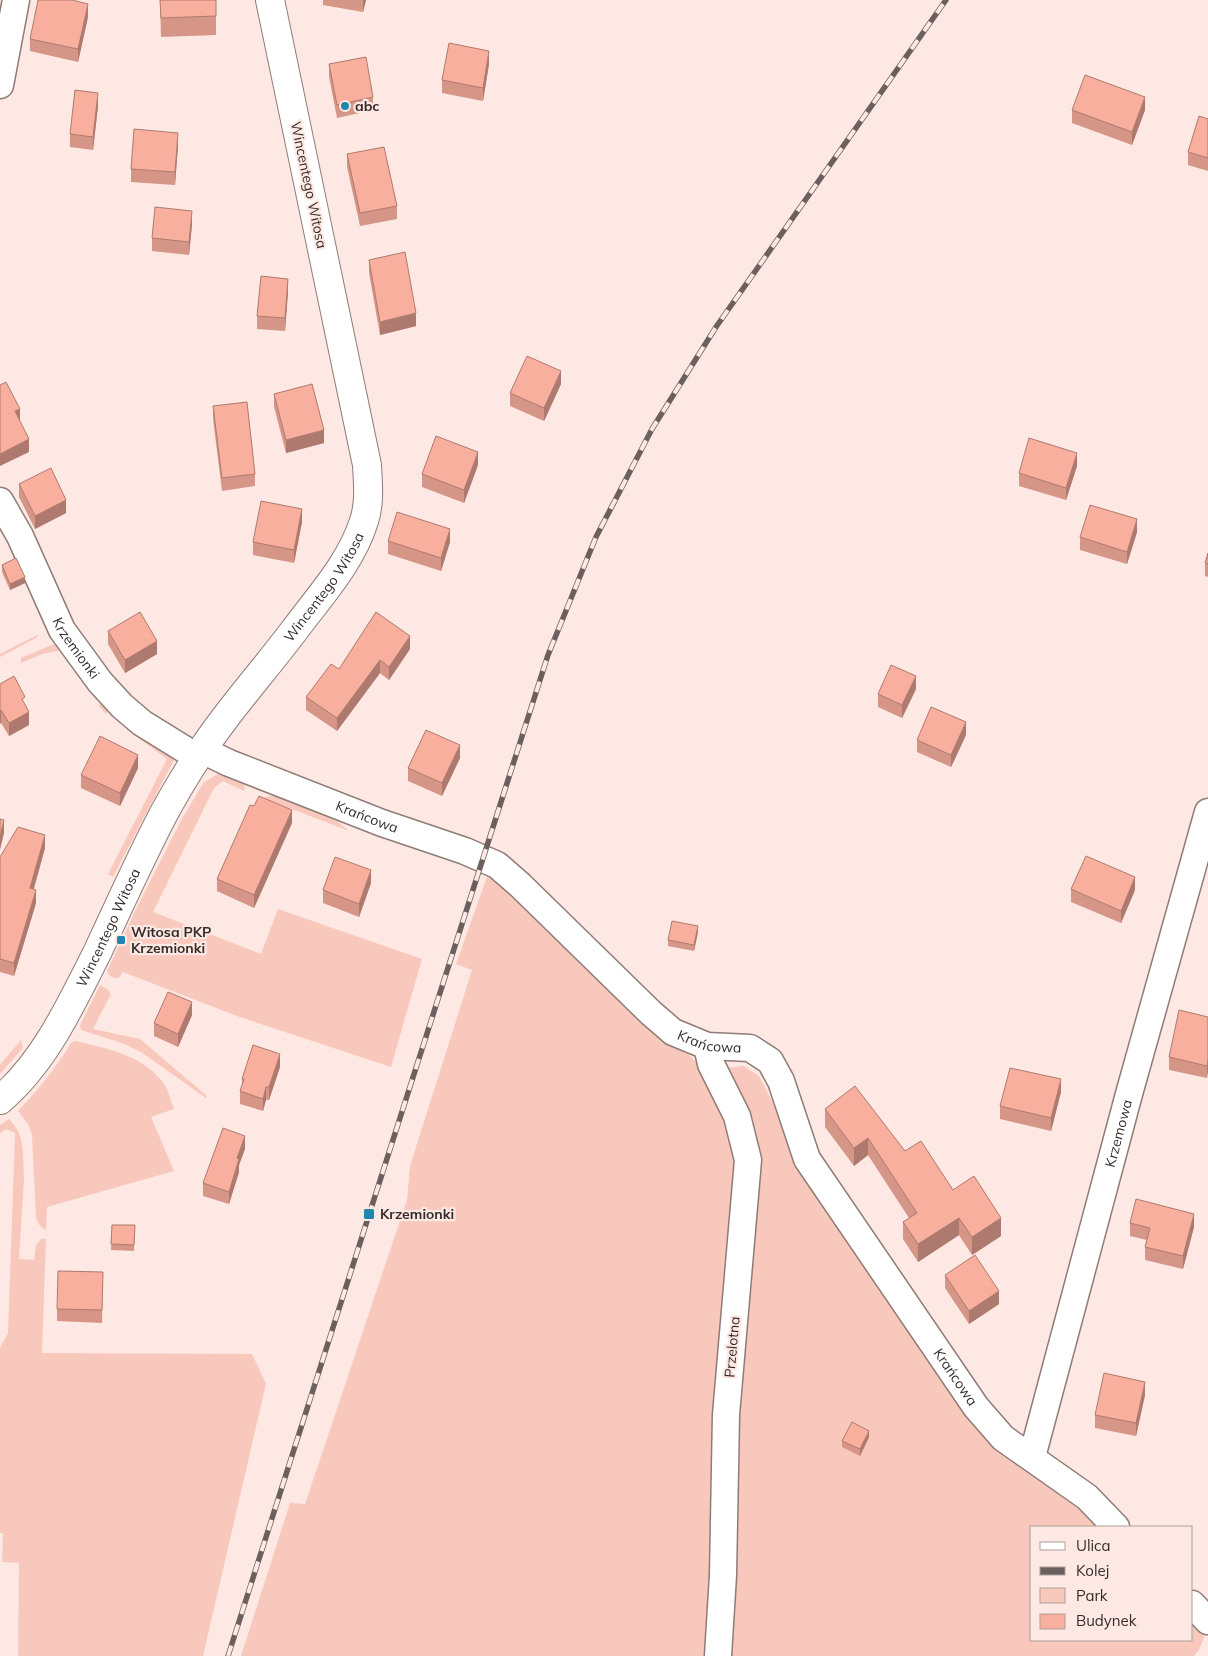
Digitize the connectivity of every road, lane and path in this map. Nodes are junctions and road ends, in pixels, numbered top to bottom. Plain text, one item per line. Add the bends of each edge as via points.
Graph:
1 (16, 0) edge
2 (270, 0) edge
3 (0, 85) edge
4 (0, 501) edge
5 (200, 754) junction
6 (1208, 812) edge
7 (707, 1046) junction
8 (0, 1100) edge
9 (1032, 1457) junction
10 (1115, 1526) edge
11 (1193, 1605) edge
12 (1208, 1621) edge
13 (718, 1656) edge

1 - 3 street
2 - 5 street, Wincentego Witosa via 367,465 369,494 361,529 338,571
4 - 5 street, Krzemionki via 20,536 62,630 100,682 142,723
5 - 7 street, Krańcowa via 497,865 673,1032
5 - 8 street, Wincentego Witosa via 164,814 58,1028 29,1069
6 - 9 street, Krzemowa
7 - 9 street, Krańcowa via 750,1048 770,1061 781,1081 808,1159 976,1407 1003,1438
7 - 13 street, Przelotna via 711,1064 737,1116 748,1160 726,1415 724,1575
9 - 10 street, Krańcowa via 1087,1497
11 - 12 street

